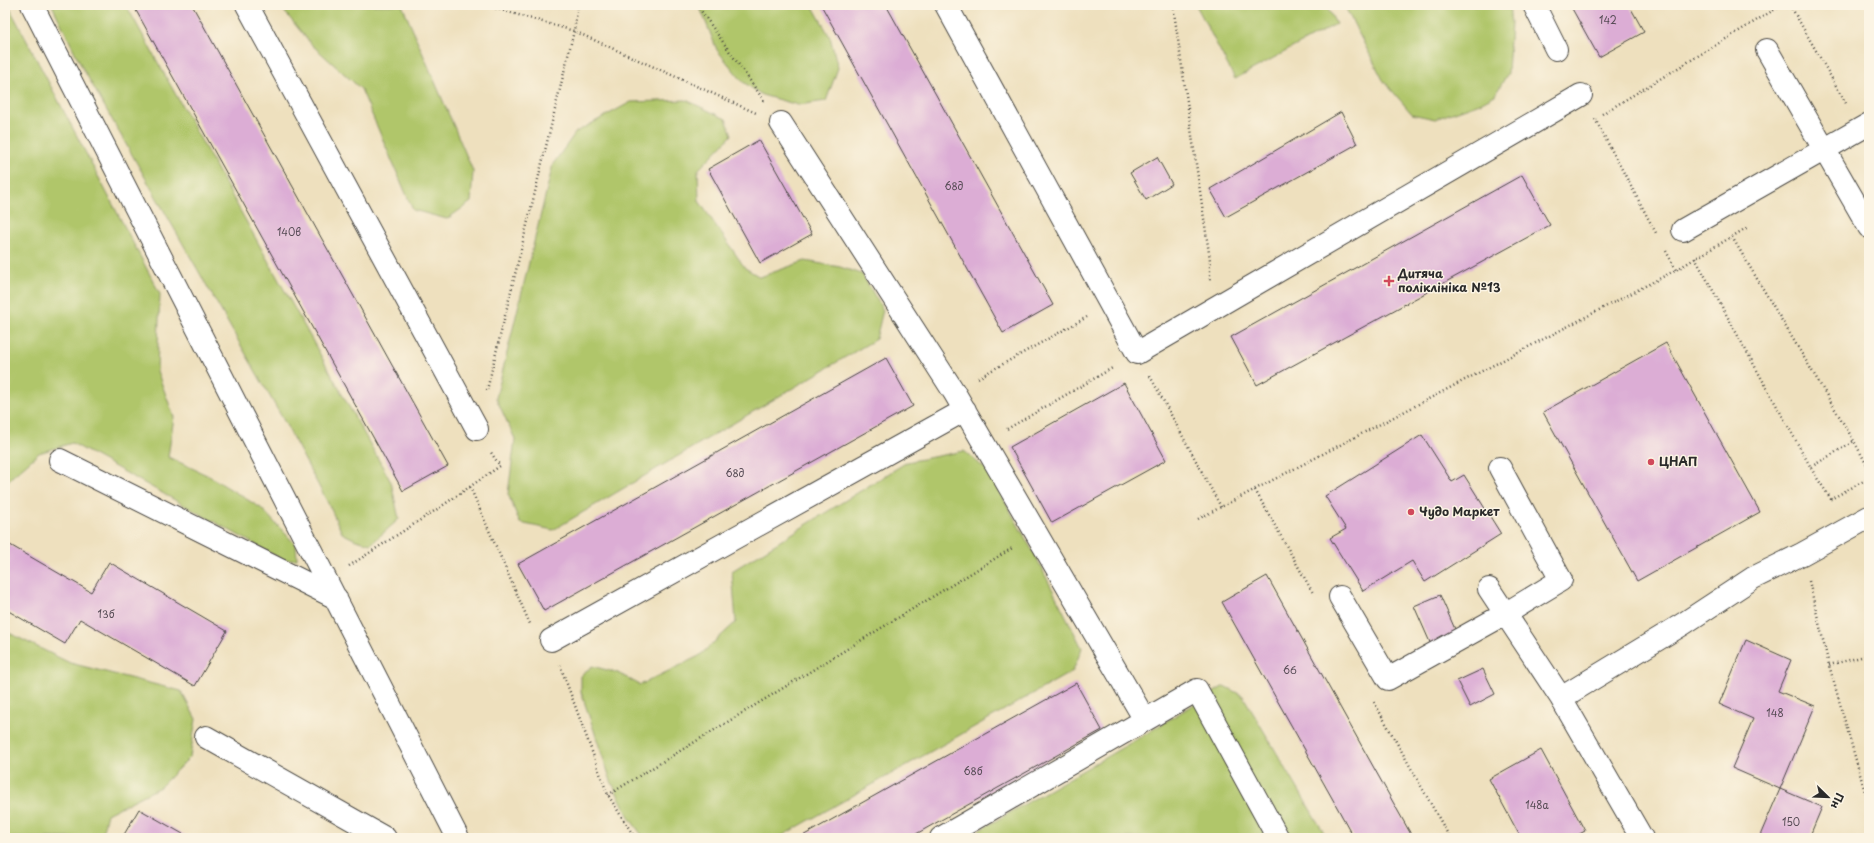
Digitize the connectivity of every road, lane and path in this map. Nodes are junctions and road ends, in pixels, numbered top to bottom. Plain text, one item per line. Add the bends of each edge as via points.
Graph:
1 (32, 5) edge
2 (247, 5) edge
3 (484, 5) edge
4 (578, 5) edge
5 (696, 5) edge
6 (946, 5) edge
7 (1173, 5) edge
8 (1534, 5) edge
9 (1782, 5) edge
10 (1790, 5) edge
11 (574, 31) junction
12 (1556, 49) dead end
13 (1766, 50) dead end
14 (1581, 95) joint
15 (1594, 119) junction
16 (781, 123) junction
17 (1865, 127) edge
18 (1824, 150) junction
19 (1869, 226) edge
20 (1682, 230) dead end
21 (1658, 236) dead end
22 (1665, 249) dead end
23 (1695, 258) junction
24 (1676, 270) junction
25 (1110, 304) junction
26 (1209, 311) junction
27 (1137, 353) junction
28 (954, 392) junction
29 (964, 410) junction
30 (477, 429) junction
31 (1854, 441) junction
32 (983, 442) junction
33 (60, 460) dead end
34 (1811, 467) junction
35 (1500, 468) dead end
36 (1869, 469) edge
37 (1869, 478) edge
38 (470, 487) junction
39 (1221, 507) junction
40 (1869, 517) edge
41 (1198, 519) dead end
42 (1036, 533) junction
43 (1802, 554) junction
44 (331, 589) junction
45 (1489, 589) dead end
46 (1340, 597) dead end
47 (1506, 614) junction
48 (551, 640) junction
49 (1869, 656) edge
50 (1829, 665) junction
51 (1561, 698) junction
52 (1145, 720) junction
53 (206, 737) dead end
54 (608, 795) junction
55 (1869, 806) edge
56 (386, 838) edge
57 (458, 838) edge
58 (635, 838) edge
59 (941, 838) edge
60 (1278, 838) edge
61 (1642, 838) edge

1 - 44 lane
2 - 30 lane
3 - 11 path
4 - 11 path
5 - 16 path
6 - 25 lane
7 - 26 path via 1210,260
8 - 12 lane
9 - 15 path
10 - 17 path
11 - 16 path
11 - 30 path
13 - 18 lane
14 - 15 path
14 - 26 lane
15 - 21 path
16 - 28 lane
17 - 18 lane
18 - 19 lane
18 - 20 lane
22 - 24 path
23 - 24 path
23 - 31 path via 1732,236
23 - 34 path
24 - 39 path
25 - 27 lane
25 - 28 path
26 - 27 lane
27 - 32 path
27 - 39 path
28 - 29 lane
29 - 32 lane
29 - 48 lane
30 - 38 path via 500,466
31 - 34 path
31 - 36 path
32 - 42 lane
33 - 44 lane
34 - 37 path via 1831,499
35 - 47 lane via 1561,580
38 - 44 path
38 - 48 path via 531,625
39 - 41 path
40 - 43 lane
42 - 52 lane
42 - 54 path
43 - 50 path
43 - 51 lane via 1752,578 1683,624
44 - 57 lane
45 - 47 lane
46 - 47 lane via 1388,679
47 - 51 lane
48 - 54 path
49 - 50 path
50 - 55 path
51 - 61 lane
52 - 59 lane
52 - 60 lane via 1197,690
53 - 56 lane
54 - 58 path

